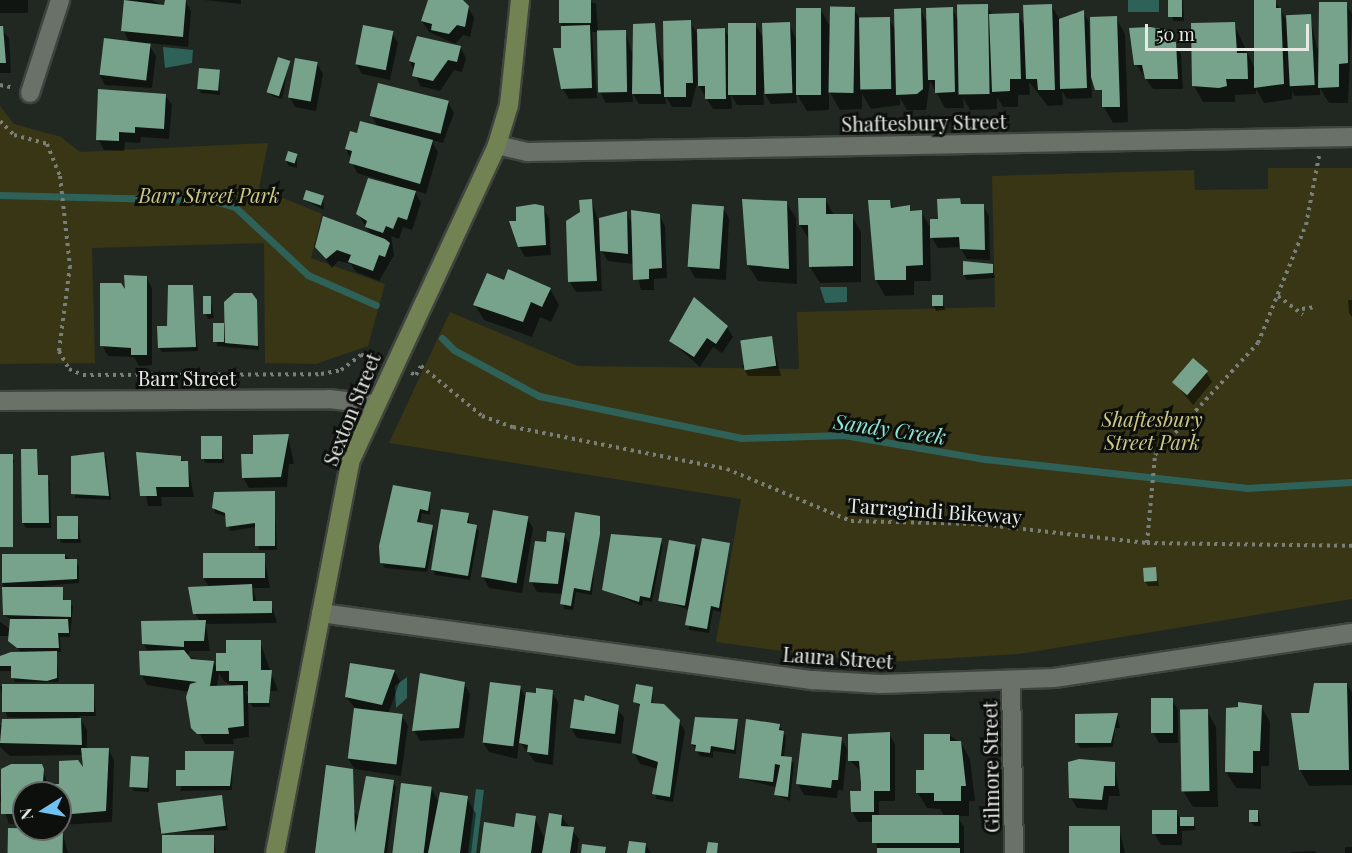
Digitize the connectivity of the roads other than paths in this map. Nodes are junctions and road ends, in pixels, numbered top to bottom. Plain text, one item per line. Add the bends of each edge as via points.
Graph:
1 (60, 0) edge
2 (520, 0) edge
3 (30, 93) dead end
4 (1352, 137) edge
5 (497, 145) junction
6 (0, 401) edge
7 (373, 404) junction
8 (321, 612) junction
9 (1352, 633) edge
10 (1011, 681) junction
11 (275, 853) edge
12 (1014, 853) edge

1 - 3 street
2 - 5 main road, Sexton Street via 509,105
4 - 5 street, Shaftesbury Street via 528,152
5 - 7 main road, Sexton Street
6 - 7 street, Barr Street via 328,399
7 - 8 main road, Sexton Street via 350,462
8 - 10 street, Laura Street via 813,680
8 - 11 main road, Sexton Street
9 - 10 street, Laura Street
10 - 12 street, Gilmore Street

